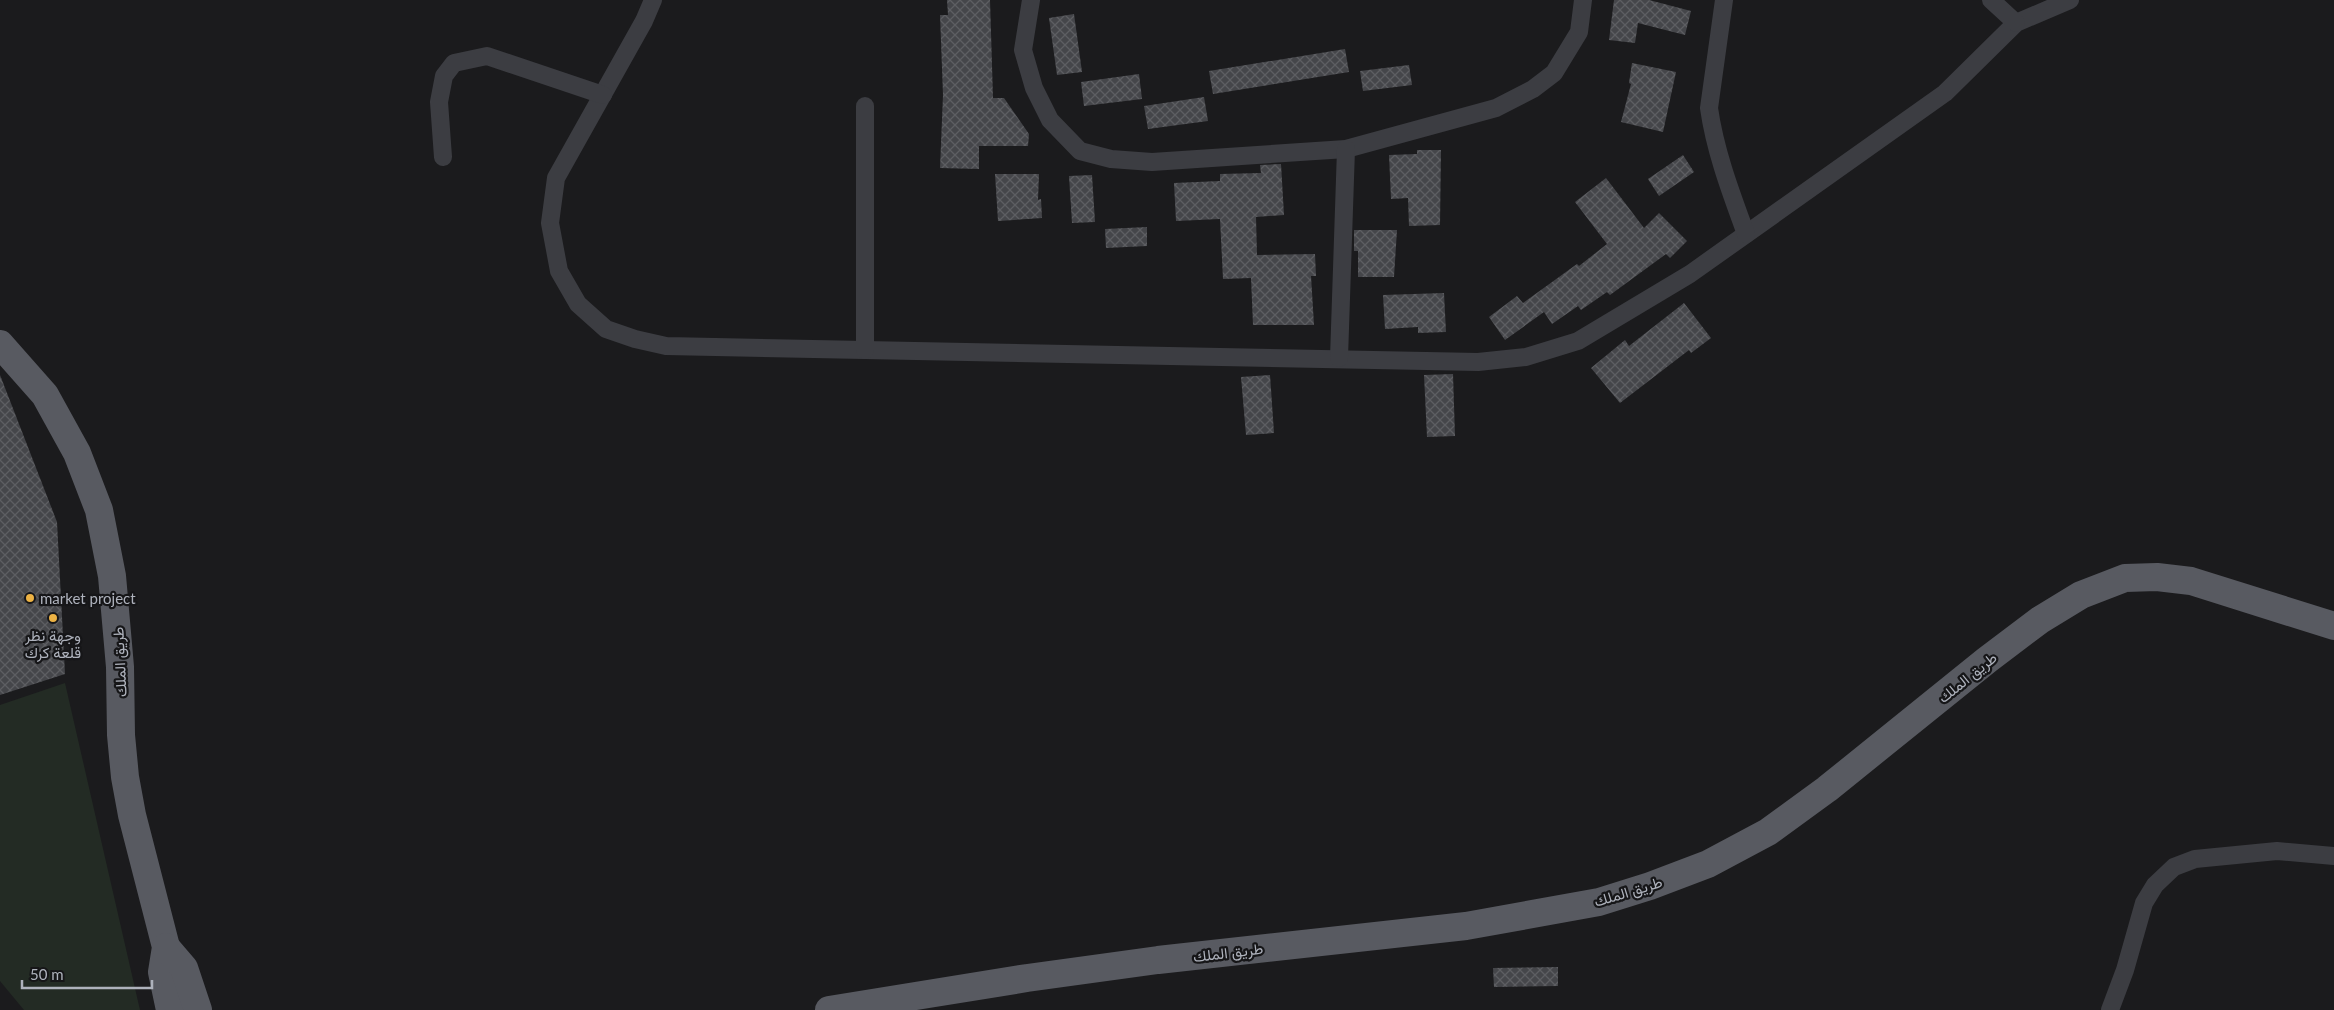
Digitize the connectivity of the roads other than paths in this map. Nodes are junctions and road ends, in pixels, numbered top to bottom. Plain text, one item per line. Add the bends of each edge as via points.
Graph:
1 (653, 0) edge
2 (1031, 0) edge
3 (1583, 0) edge
4 (1724, 0) edge
5 (1991, 0) edge
6 (2070, 0) edge
7 (2016, 23) junction
8 (602, 95) junction
9 (865, 106) dead end
10 (1346, 149) junction
11 (443, 158) dead end
12 (1746, 234) junction
13 (0, 344) edge
14 (864, 350) junction
15 (1339, 358) junction
16 (2334, 626) edge
17 (2334, 856) edge
18 (166, 947) junction
19 (170, 1010) edge
20 (198, 1010) edge
21 (829, 1010) edge
22 (2110, 1010) edge

1 - 8 street
2 - 10 street via 1023,50 1034,88 1050,120 1080,151 1111,159 1152,162
3 - 10 street via 1579,32 1554,73 1533,89 1496,108
4 - 12 street via 1709,108 1729,186
5 - 7 street
6 - 7 street
7 - 12 street via 1945,93
8 - 11 street via 487,56 454,63 444,76 439,102
8 - 14 street via 556,178 550,223 559,271 578,304 606,329 666,346
9 - 14 street
10 - 15 street
12 - 15 street via 1690,274 1578,341 1526,357 1478,362
13 - 18 main road, طريق الملك via 45,394 77,453 99,510 112,576 125,777
14 - 15 street
16 - 21 main road, طريق الملك via 2191,581 2126,578 2082,595 2040,620 1768,832 1708,864 1650,886 1599,902 1466,926 1167,959
17 - 22 street via 2277,852 2195,858 2174,867 2155,885 2144,904
18 - 19 main road, طريق الملك via 162,972
18 - 20 main road, طريق الملك via 184,968

